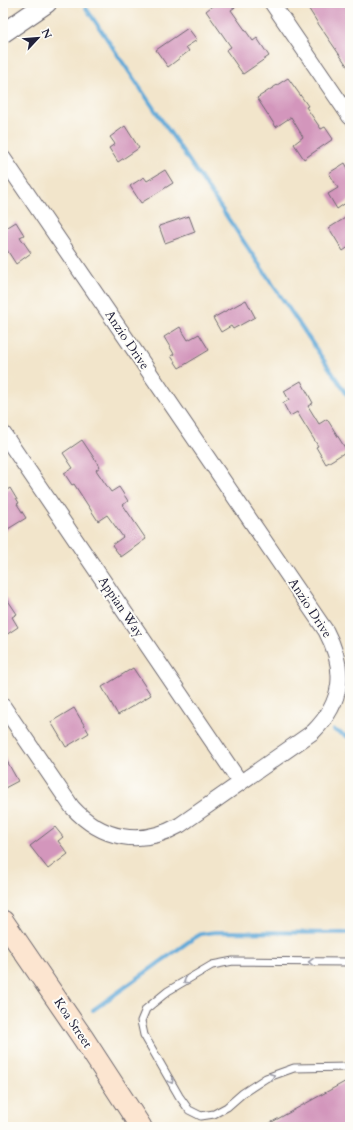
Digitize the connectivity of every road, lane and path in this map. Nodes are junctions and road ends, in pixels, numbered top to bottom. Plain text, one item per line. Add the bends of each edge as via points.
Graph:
1 (47, 3) edge
2 (272, 3) edge
3 (3, 33) edge
4 (350, 117) edge
5 (3, 158) edge
6 (3, 432) edge
7 (3, 706) edge
8 (240, 782) junction
9 (3, 921) edge
10 (350, 962) edge
11 (350, 1067) edge
12 (140, 1127) edge

1 - 3 street
2 - 4 street
5 - 8 street, Anzio Drive via 326,631 336,650 339,686 326,717 313,732
6 - 8 street, Appian Way
7 - 8 street, Anzio Drive via 72,807 89,823 109,834 135,838 171,830
9 - 12 main road, Koa Street
10 -> 11 lane via 233,961 212,965 168,991 146,1009 141,1021 144,1036 179,1096 189,1110 201,1116 214,1114 266,1078 294,1068

